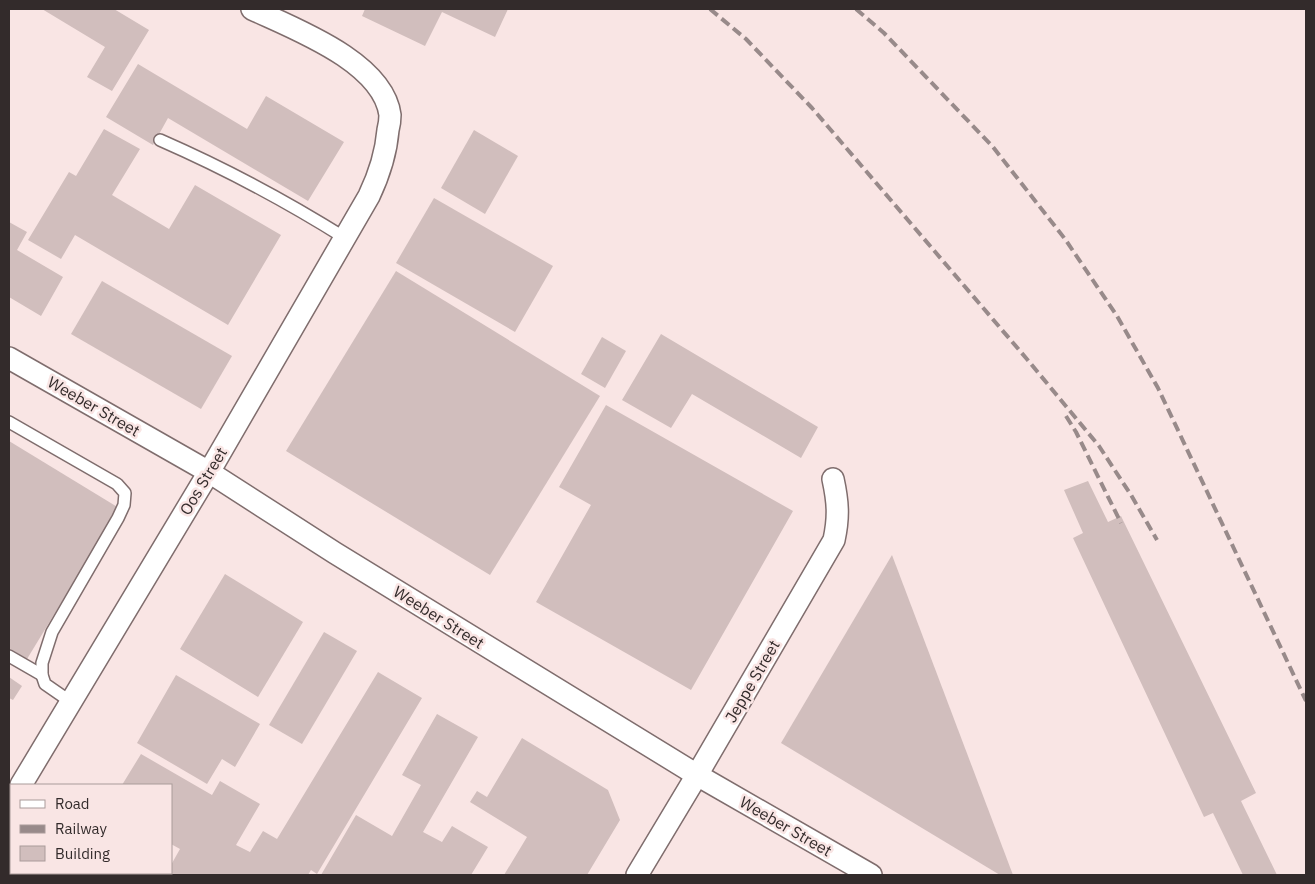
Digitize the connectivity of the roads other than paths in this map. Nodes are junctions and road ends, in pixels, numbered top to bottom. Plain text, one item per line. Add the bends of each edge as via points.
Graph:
1 (252, 9) edge
2 (160, 140) dead end
3 (345, 238) junction
4 (9, 358) edge
5 (9, 422) edge
6 (209, 472) junction
7 (833, 479) dead end
8 (9, 656) edge
9 (42, 675) junction
10 (71, 702) junction
11 (697, 775) junction
12 (22, 784) edge
13 (637, 875) edge
14 (871, 875) edge

1 - 3 street, Oos Street via 340,53 381,90 390,115 387,146 369,196
2 - 3 lane via 210,162
3 - 6 street, Oos Street
4 - 6 street, Weeber Street
5 - 9 lane via 117,484 125,493 124,505 110,533 52,632 42,663
6 - 10 street, Oos Street
6 - 11 street, Weeber Street
7 - 11 street, Jeppe Street via 838,516 834,540
8 - 9 lane
9 - 10 lane via 45,684
10 - 12 street, Oos Street
11 - 13 street, Jeppe Street
11 - 14 street, Weeber Street

